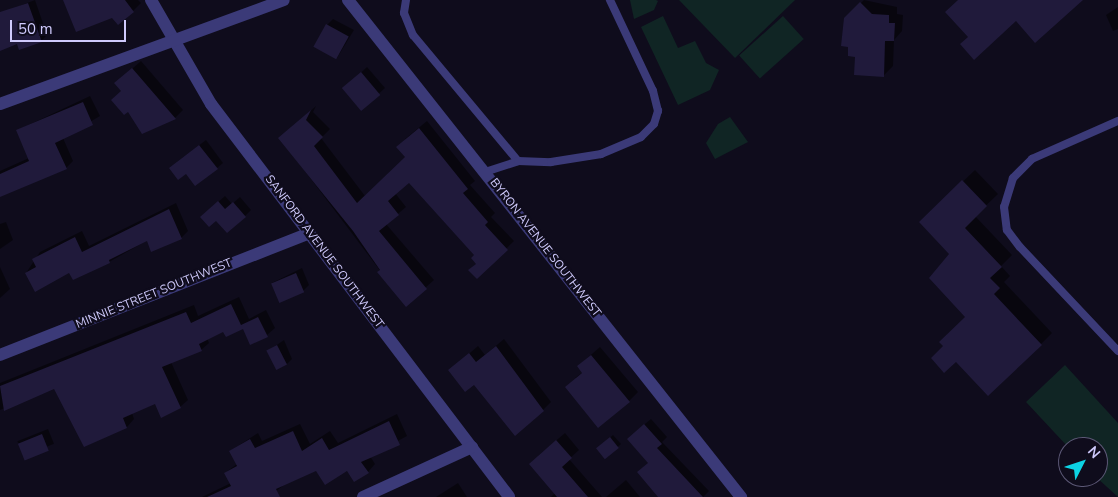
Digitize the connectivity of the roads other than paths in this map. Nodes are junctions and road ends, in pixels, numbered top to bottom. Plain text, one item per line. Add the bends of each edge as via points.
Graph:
1 (151, 0) edge
2 (284, 0) edge
3 (348, 0) edge
4 (406, 0) edge
5 (610, 0) edge
6 (172, 38) junction
7 (0, 104) edge
8 (1118, 121) edge
9 (518, 161) junction
10 (485, 172) junction
11 (308, 233) junction
12 (1118, 351) edge
13 (0, 354) edge
14 (472, 447) junction
15 (363, 497) edge
16 (509, 497) edge
17 (741, 497) edge

1 - 6 street, SANFORD AVENUE SOUTHWEST
2 - 6 street
3 - 10 street, BYRON AVENUE SOUTHWEST
4 - 9 lane via 404,13 413,35
5 - 9 lane via 654,91 658,111 654,124 641,137 601,154 551,162
6 - 7 street
6 - 11 street, SANFORD AVENUE SOUTHWEST via 211,104
8 - 12 lane via 1032,159 1013,178 1004,206 1007,230 1020,247
9 - 10 lane
10 - 17 street, BYRON AVENUE SOUTHWEST
11 - 13 street, MINNIE STREET SOUTHWEST
11 - 14 street, SANFORD AVENUE SOUTHWEST
14 - 15 street
14 - 16 street, SANFORD AVENUE SOUTHWEST

